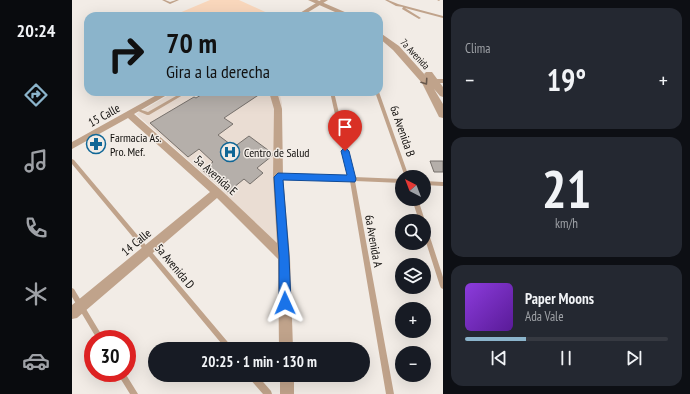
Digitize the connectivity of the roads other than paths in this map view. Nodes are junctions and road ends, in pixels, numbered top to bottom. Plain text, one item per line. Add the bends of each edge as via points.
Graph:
1 (164, 0) edge
2 (178, 0) edge
3 (311, 0) edge
4 (386, 0) edge
5 (323, 1) edge
6 (397, 5) junction
7 (305, 12) edge
8 (343, 12) edge
9 (349, 12) edge
10 (443, 17) edge
11 (420, 18) dead end
12 (383, 31) edge
13 (383, 37) edge
14 (439, 81) edge
15 (443, 94) edge
16 (161, 96) edge
17 (179, 96) edge
18 (274, 96) edge
19 (333, 96) edge
20 (379, 96) edge
21 (134, 112) junction
22 (443, 114) edge
23 (73, 144) edge
24 (72, 161) edge
25 (405, 170) edge
26 (278, 177) junction
27 (352, 179) junction
28 (395, 181) edge
29 (431, 183) edge
30 (443, 184) edge
31 (217, 192) junction
32 (431, 249) edge
33 (147, 250) junction
34 (284, 256) junction
35 (443, 286) edge
36 (72, 291) edge
37 (81, 305) junction
38 (72, 313) edge
39 (96, 330) edge
40 (224, 342) edge
41 (286, 342) edge
42 (127, 382) edge
43 (258, 382) edge
44 (287, 382) edge
45 (134, 394) edge
46 (268, 394) edge
47 (287, 394) edge
48 (390, 394) edge

1 - 2 lane via 170,3
3 - 5 street
4 - 6 lane
5 - 7 street
5 - 8 street
5 - 9 street
6 - 10 lane
6 - 11 lane
12 - 14 street, 7a Avenida
13 -> 22 street, 7a Avenida via 426,82
14 - 15 street, 7a Avenida
16 - 21 street, 15 Calle
17 - 21 lane via 148,114
18 - 26 street via 278,109
19 - 27 lane, 6a Avenida A
20 - 25 lane, 6a Avenida B
21 - 23 street, 15 Calle
21 - 31 street, 5a Avenida E
24 - 33 lane, 5a Avenida D
26 - 27 lane
26 - 34 street
27 - 28 lane
27 - 48 lane, 6a Avenida A
29 - 30 lane
31 - 33 street, 14 Calle
31 - 34 street, 5a Avenida E
32 - 35 lane
33 - 37 street, 14 Calle
33 - 40 lane, 5a Avenida D
34 - 41 street
36 - 37 lane
37 - 38 street, 14 Calle
37 - 39 lane
42 - 45 lane
43 - 46 lane
44 - 47 street

